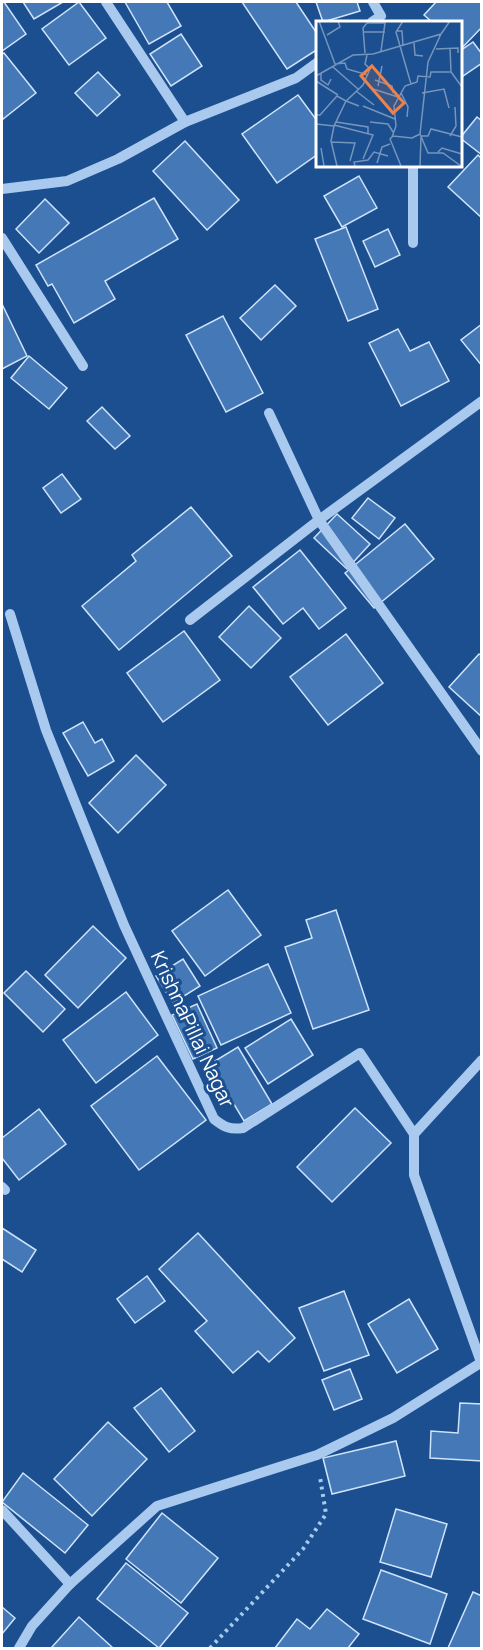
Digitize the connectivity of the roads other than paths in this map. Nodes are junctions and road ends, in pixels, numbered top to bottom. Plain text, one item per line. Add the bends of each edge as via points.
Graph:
1 (106, 2) edge
2 (373, 2) edge
3 (379, 20) edge
4 (316, 63) edge
5 (185, 122) junction
6 (413, 166) edge
7 (2, 189) edge
8 (2, 238) edge
9 (413, 243) dead end
10 (83, 366) dead end
11 (482, 401) edge
12 (269, 412) dead end
13 (319, 519) junction
14 (10, 614) dead end
15 (190, 620) dead end
16 (482, 751) edge
17 (482, 1060) edge
18 (414, 1134) junction
19 (481, 1362) edge
20 (2, 1510) edge
21 (70, 1584) junction
22 (19, 1648) edge

1 - 5 street
2 - 3 street
4 - 5 street via 296,78
5 - 7 street via 118,159 67,181
6 - 9 street
8 - 10 street
11 - 13 street
12 - 13 street
13 - 15 street
13 - 16 street
14 - 18 street, KrishnaPillai Nagar via 46,730 124,926 214,1119 224,1127 243,1128 360,1053
17 - 18 street
18 - 19 street via 414,1175
19 - 21 street via 393,1418 316,1455 157,1506
20 - 21 street
21 - 22 street via 32,1626

